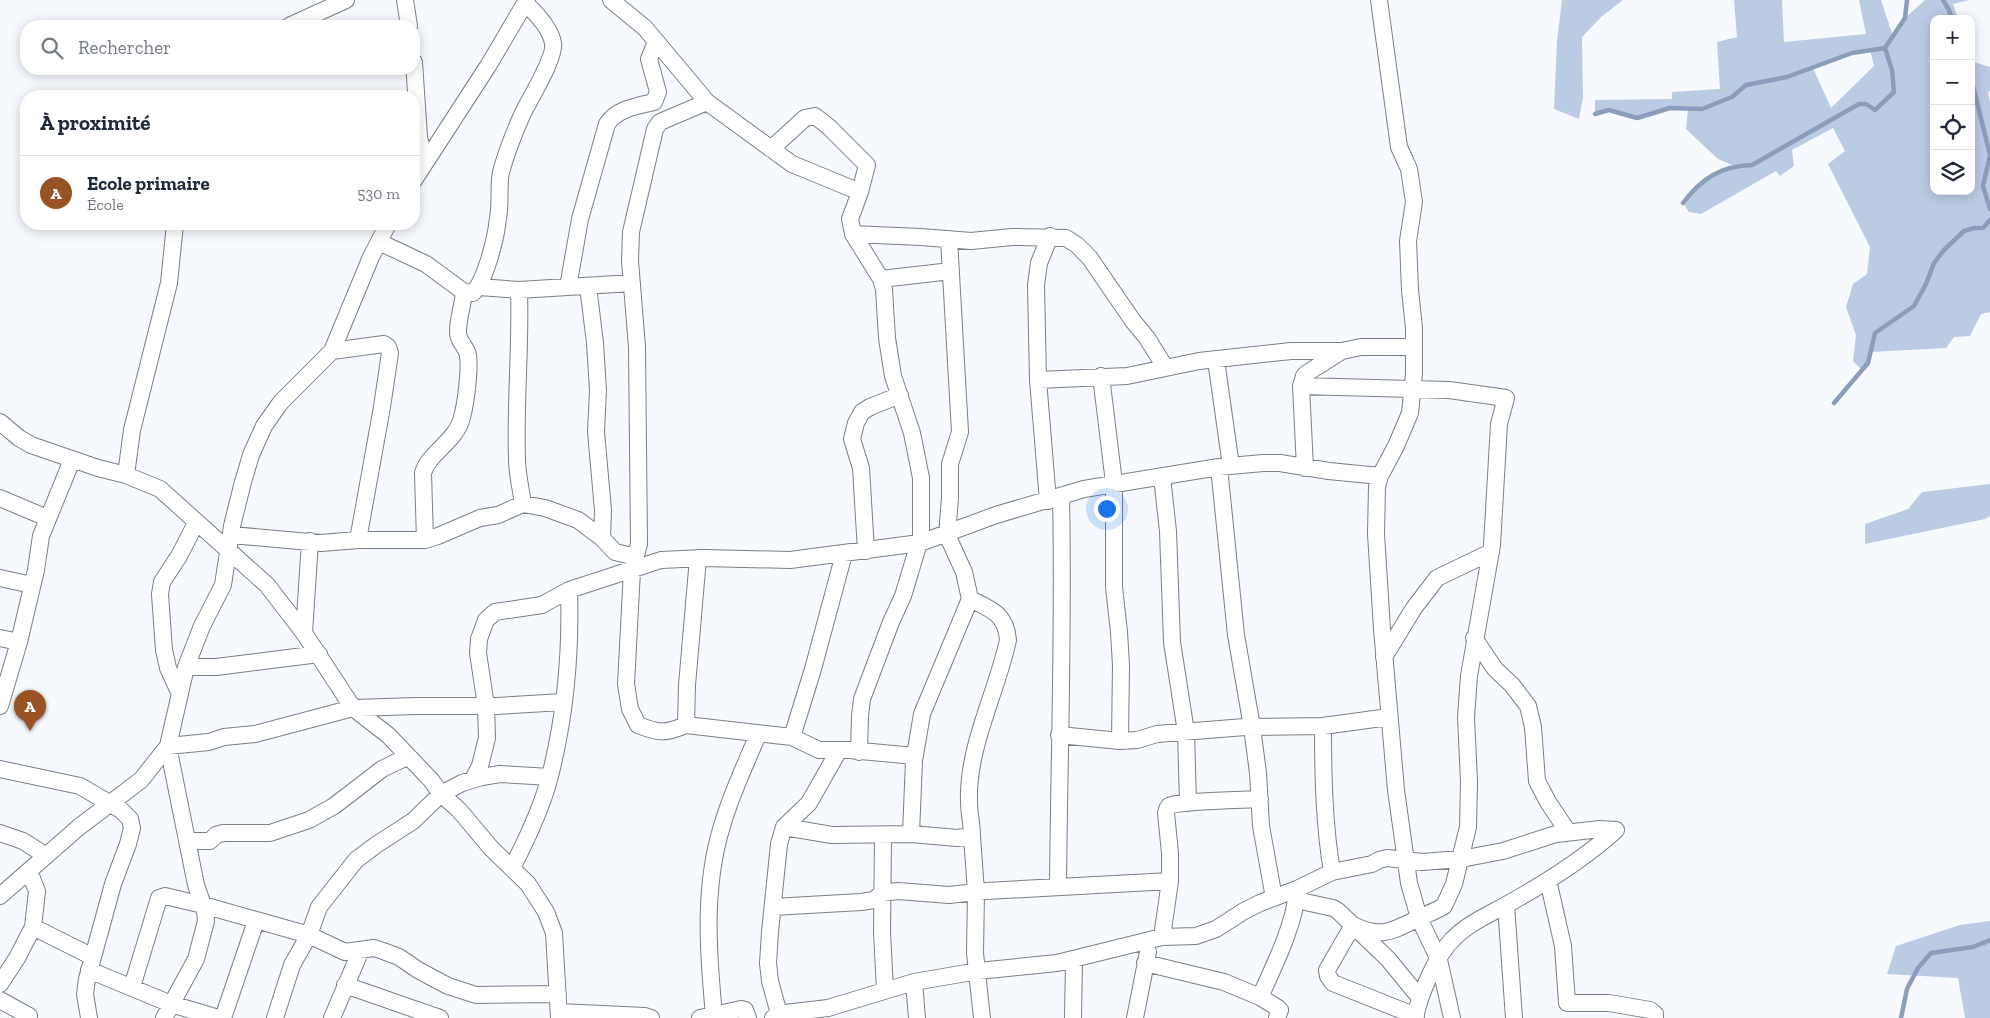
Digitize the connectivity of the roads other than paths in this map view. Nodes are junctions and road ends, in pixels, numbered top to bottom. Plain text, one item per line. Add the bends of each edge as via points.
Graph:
1 (346, 0) edge
2 (405, 0) edge
3 (611, 0) edge
4 (1379, 0) edge
5 (526, 1) edge
6 (302, 20) edge
7 (408, 20) edge
8 (656, 42) junction
9 (415, 75) edge
10 (416, 90) edge
11 (707, 102) junction
12 (420, 141) edge
13 (771, 148) junction
14 (424, 162) junction
15 (420, 169) edge
16 (860, 192) junction
17 (174, 230) edge
18 (385, 230) edge
19 (853, 234) junction
20 (1050, 236) junction
21 (949, 239) junction
22 (379, 242) junction
23 (951, 271) junction
24 (881, 279) junction
25 (632, 283) junction
26 (588, 286) junction
27 (568, 287) junction
28 (471, 290) junction
29 (519, 290) junction
30 (1414, 347) junction
31 (332, 351) junction
32 (1342, 351) junction
33 (1216, 360) junction
34 (1165, 367) junction
35 (1101, 376) junction
36 (1038, 380) junction
37 (1301, 386) junction
38 (1413, 388) junction
39 (900, 395) junction
40 (0, 422) edge
41 (72, 460) junction
42 (1225, 467) junction
43 (1305, 468) junction
44 (126, 475) junction
45 (1380, 476) junction
46 (1162, 477) junction
47 (1114, 483) junction
48 (0, 498) edge
49 (1054, 498) junction
50 (523, 504) junction
51 (47, 518) junction
52 (196, 522) junction
53 (947, 535) junction
54 (602, 538) junction
55 (358, 540) junction
56 (425, 540) junction
57 (310, 541) junction
58 (230, 543) junction
59 (920, 543) junction
60 (866, 551) junction
61 (1491, 552) junction
62 (844, 554) junction
63 (698, 558) junction
64 (634, 564) junction
65 (0, 578) edge
66 (32, 585) junction
67 (569, 590) junction
68 (970, 599) junction
69 (304, 633) junction
70 (0, 638) edge
71 (1474, 638) junction
72 (20, 642) junction
73 (318, 654) junction
74 (1384, 656) junction
75 (186, 668) junction
76 (179, 692) junction
77 (1, 697) edge
78 (563, 702) junction
79 (486, 706) junction
80 (353, 708) junction
81 (1389, 717) junction
82 (686, 725) junction
83 (1323, 726) junction
84 (1252, 727) junction
85 (1186, 732) junction
86 (758, 734) junction
87 (1059, 735) junction
88 (792, 737) junction
89 (1120, 741) junction
90 (168, 746) junction
91 (839, 750) junction
92 (859, 752) junction
93 (408, 756) junction
94 (915, 756) junction
95 (0, 769) edge
96 (550, 777) junction
97 (473, 780) junction
98 (441, 794) junction
99 (1260, 800) junction
100 (1188, 803) junction
101 (111, 804) junction
102 (784, 827) junction
103 (1568, 832) junction
104 (0, 833) edge
105 (911, 834) junction
106 (882, 836) junction
107 (972, 836) junction
108 (188, 842) junction
109 (45, 855) junction
110 (1461, 859) junction
111 (1407, 861) junction
112 (512, 868) junction
113 (28, 872) junction
114 (1332, 872) junction
115 (1548, 880) junction
116 (1170, 881) junction
117 (1058, 887) junction
118 (976, 892) junction
119 (882, 893) junction
120 (1297, 894) junction
121 (0, 896) edge
122 (1274, 898) junction
123 (203, 905) junction
124 (1506, 905) junction
125 (773, 907) junction
126 (1419, 918) junction
127 (256, 922) junction
128 (1353, 925) junction
129 (33, 927) junction
130 (309, 935) junction
131 (1156, 939) junction
132 (361, 950) junction
133 (1074, 960) junction
134 (1439, 960) junction
135 (91, 963) junction
136 (1146, 963) junction
137 (978, 970) junction
138 (914, 982) junction
139 (0, 984) edge
140 (345, 985) junction
141 (132, 987) junction
142 (885, 990) junction
143 (558, 994) junction
144 (1260, 997) junction
145 (1420, 998) junction
146 (0, 1000) edge
147 (1567, 1010) edge
148 (168, 1011) edge
149 (1610, 1011) edge
150 (830, 1013) edge
151 (559, 1015) edge
152 (707, 1016) edge
153 (776, 1016) edge
154 (31, 1017) edge
155 (1415, 1017) edge
156 (89, 1018) edge
157 (218, 1018) edge
158 (223, 1018) edge
159 (275, 1018) edge
160 (332, 1018) edge
161 (440, 1018) edge
162 (651, 1018) edge
163 (748, 1018) edge
164 (917, 1018) edge
165 (982, 1018) edge
166 (1073, 1018) edge
167 (1135, 1018) edge
168 (1277, 1018) edge
169 (1452, 1018) edge
170 (1514, 1018) edge
171 (1654, 1018) edge

1 - 6 street
2 - 7 street
3 - 8 street
4 - 30 street via 1399,147 1409,169 1414,202 1408,242
5 - 14 street via 488,66
5 - 28 street via 549,33 553,43 552,56 521,117 501,173 499,217 489,258
8 - 11 street
8 - 27 street via 649,59 657,97 654,102 613,115 607,124 580,218
9 - 10 street
11 - 13 street
11 - 25 street via 660,122 655,128 631,232
12 - 14 street
13 - 16 street via 792,164
13 - 16 street via 805,118 815,116 867,165
14 - 15 street
16 - 19 street via 850,219
17 - 44 street via 169,283 132,430
18 - 22 street
19 - 21 street
19 - 24 street
20 - 21 street via 971,242
20 - 34 street via 1066,238 1089,257
20 - 36 street via 1036,285
21 - 23 street
22 - 28 street
22 - 31 street
23 - 24 street
23 - 53 street via 960,432 950,464
24 - 39 street via 890,358
25 - 26 street
25 - 64 street via 637,347 639,544
26 - 27 street
26 - 54 street via 598,390 596,432 603,510
27 - 29 street
28 - 29 street
28 - 56 street via 458,330 468,354 462,417 458,429 426,465 423,473
29 - 50 street via 517,461
30 - 32 street via 1361,347
30 - 38 street
31 - 55 street via 384,344 390,353
31 - 58 street via 281,402 264,426 243,482
32 - 33 street via 1291,351
32 - 37 street via 1304,376
33 - 34 street
33 - 42 street
34 - 35 street via 1127,376
35 - 36 street
35 - 47 street
36 - 49 street
37 - 38 street
37 - 43 street
38 - 45 street via 1410,413
38 - 61 street via 1474,392 1506,398 1499,424
39 - 59 street via 921,478
39 - 60 street via 862,412 852,439 861,468
40 - 41 street via 31,445
41 - 44 street
41 - 51 street
42 - 43 street via 1263,463
42 - 46 street
42 - 84 street via 1236,635
43 - 45 street
44 - 52 street via 160,489
45 - 74 street via 1376,495 1376,534
46 - 47 street
46 - 85 street via 1168,531 1172,642
47 - 49 street
47 - 89 street via 1113,578 1120,648
48 - 51 street
49 - 53 street via 996,515
49 - 87 street via 1062,656
50 - 54 street via 578,520
50 - 56 street
51 - 66 street via 40,536
52 - 58 street
52 - 76 street via 162,582 160,594 164,650
53 - 59 street
53 - 68 street via 964,572
54 - 64 street via 615,552
55 - 56 street
55 - 57 street
57 - 58 street
57 - 69 street
58 - 69 street
58 - 75 street via 223,584
59 - 60 street
59 - 92 street via 903,596 862,699
60 - 62 street
61 - 71 street
61 - 74 street via 1437,578
62 - 63 street via 790,560
62 - 88 street via 814,670
63 - 64 street
63 - 82 street
64 - 67 street
64 - 82 street via 626,663 630,709 638,725 655,732 671,732
65 - 66 street
66 - 72 street
67 - 78 street
67 - 79 street via 542,604 495,612 486,620 478,653
68 - 94 street via 922,714
68 - 107 street via 994,610 1007,627 1008,640 972,772 969,801
69 - 73 street
70 - 72 street
71 - 103 street via 1495,669 1528,706 1534,726 1537,781
71 - 110 street via 1466,716 1470,781 1468,827
72 - 77 street
73 - 75 street via 216,668
73 - 80 street
74 - 81 street
75 - 76 street
76 - 90 street
78 - 79 street
78 - 96 street
79 - 80 street
79 - 97 street via 487,738
80 - 90 street via 255,734
80 - 93 street via 388,735
81 - 83 street
81 - 111 street
82 - 86 street
83 - 84 street
83 - 114 street via 1327,845
84 - 85 street
84 - 99 street
85 - 89 street
85 - 100 street
86 - 88 street
86 - 152 street via 722,826 713,866
87 - 89 street
87 - 117 street
88 - 91 street via 820,750
90 - 101 street via 141,780
90 - 108 street
91 - 92 street
91 - 102 street via 809,803
92 - 94 street
93 - 98 street
93 - 108 street via 382,769 334,806 309,820 270,833 223,833 210,842
94 - 105 street
95 - 101 street via 80,786
96 - 97 street via 500,774
96 - 112 street
97 - 98 street
98 - 112 street
98 - 130 street via 413,822 356,860 319,907
99 - 100 street
99 - 122 street
100 - 116 street via 1170,806 1166,813
101 - 109 street
101 - 135 street via 130,818 132,828
102 - 106 street via 832,835
102 - 125 street via 776,862
103 - 110 street via 1503,851
103 - 115 street via 1616,830
104 - 109 street via 23,841
105 - 106 street
105 - 107 street
106 - 119 street
107 - 118 street
108 - 123 street
109 - 113 street
110 - 111 street
110 - 126 street via 1448,901
111 - 114 street via 1387,858
111 - 126 street via 1409,883
112 - 143 street via 528,884 546,912 554,933
113 - 121 street
113 - 129 street via 37,891
114 - 120 street
115 - 124 street
115 - 147 street via 1563,946
116 - 117 street
116 - 131 street
117 - 118 street
118 - 119 street via 949,895 910,891
118 - 137 street via 975,953
119 - 125 street via 874,900 861,902
119 - 142 street
120 - 122 street
120 - 128 street via 1333,908
120 - 144 street via 1278,958
122 - 131 street via 1203,934
123 - 127 street
123 - 141 street via 165,896 159,898
123 - 148 street via 206,920 204,936 196,959
124 - 134 street via 1461,931 1451,940
124 - 170 street
125 - 153 street via 768,963
126 - 128 street via 1385,934 1366,932
126 - 134 street
127 - 130 street
127 - 158 street
128 - 145 street via 1388,959
128 - 155 street via 1327,970 1328,976 1333,983
129 - 135 street
129 - 139 street
130 - 132 street via 345,952
130 - 159 street via 292,965
131 - 133 street
131 - 136 street
132 - 140 street
132 - 143 street via 383,950 468,994
133 - 137 street
133 - 166 street
134 - 145 street
134 - 169 street
135 - 141 street
135 - 156 street via 85,994
136 - 144 street via 1224,982
136 - 167 street
137 - 138 street
137 - 165 street
138 - 142 street
138 - 164 street
140 - 160 street
140 - 161 street
141 - 148 street
142 - 150 street
143 - 151 street
144 - 168 street via 1280,1010
145 - 155 street
146 - 154 street
147 - 149 street
148 - 157 street
149 - 171 street via 1650,1010
150 - 153 street
151 - 162 street
152 - 163 street via 741,1009 745,1010

